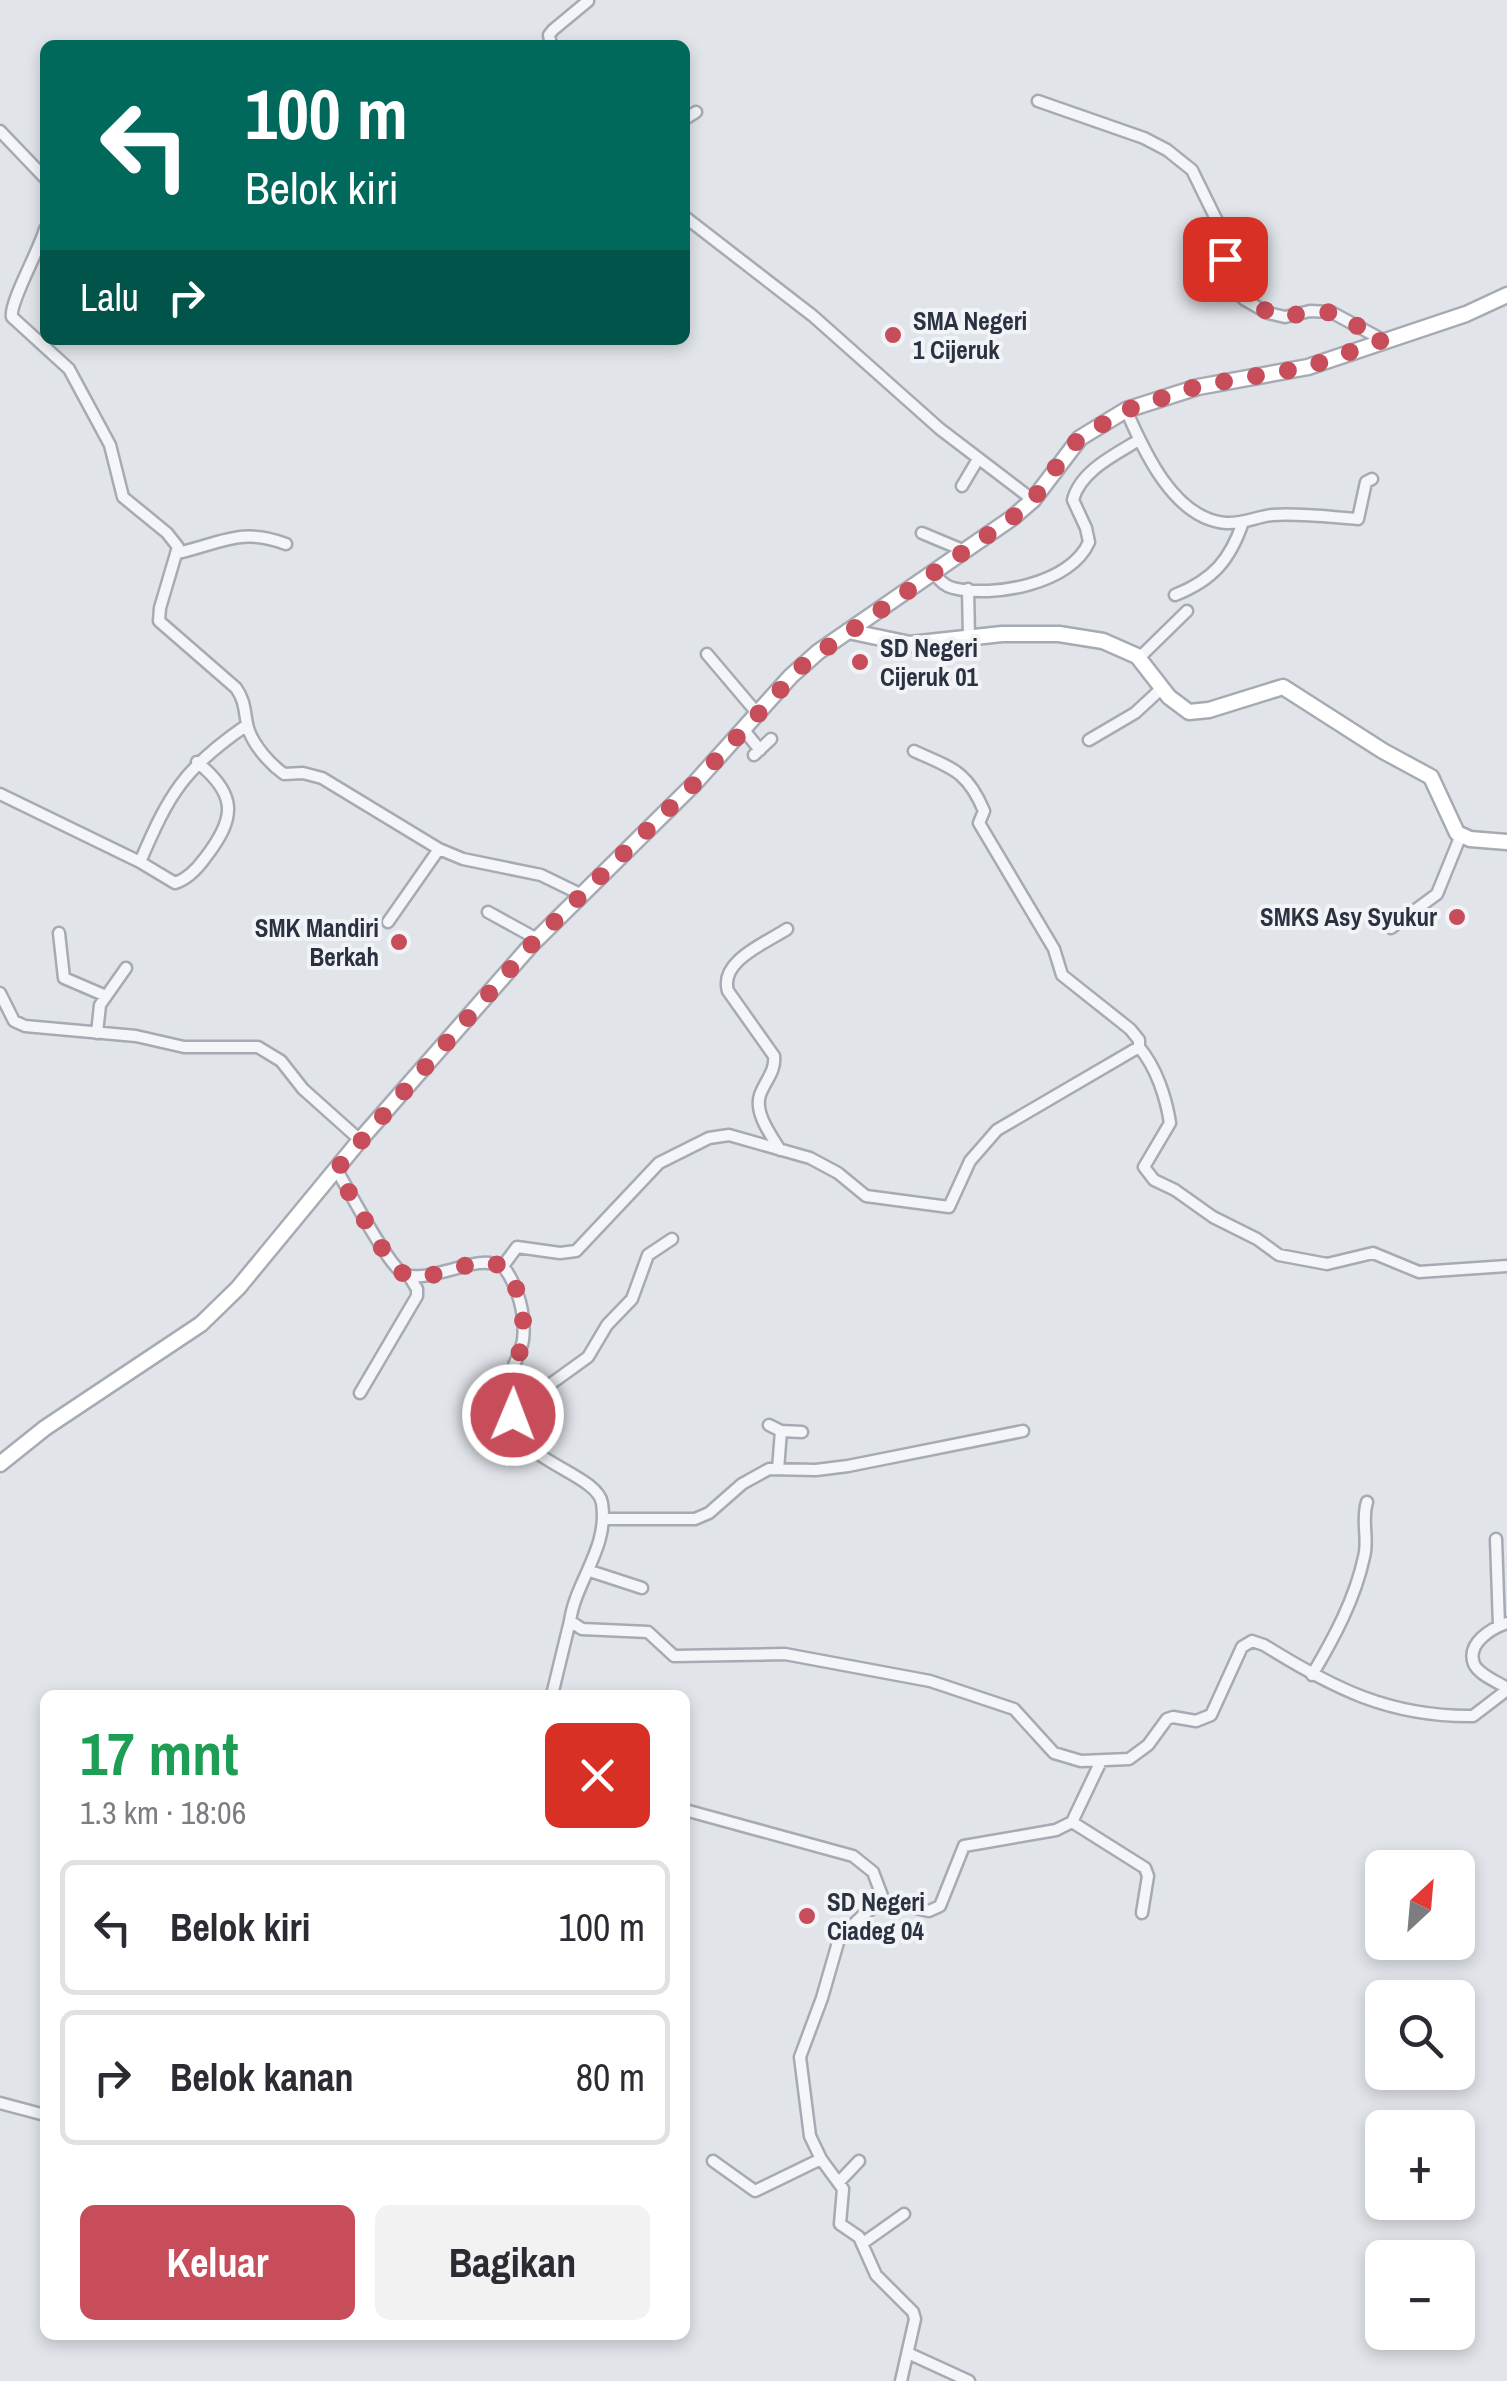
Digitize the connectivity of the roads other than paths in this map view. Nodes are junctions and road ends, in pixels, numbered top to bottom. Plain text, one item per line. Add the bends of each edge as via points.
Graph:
1 (588, 2) edge
2 (550, 40) edge
3 (1038, 101) dead end
4 (696, 112) dead end
5 (690, 116) edge
6 (0, 131) edge
7 (40, 171) edge
8 (690, 222) edge
9 (40, 244) edge
10 (1507, 296) edge
11 (1383, 340) junction
12 (40, 342) edge
13 (43, 345) edge
14 (1126, 410) junction
15 (1139, 440) junction
16 (978, 458) junction
17 (1372, 479) dead end
18 (962, 486) dead end
19 (1033, 500) junction
20 (1243, 522) junction
21 (922, 533) dead end
22 (286, 544) dead end
23 (965, 551) junction
24 (178, 553) junction
25 (934, 574) junction
26 (968, 589) junction
27 (1175, 595) dead end
28 (1187, 611) dead end
29 (848, 631) junction
30 (969, 638) junction
31 (707, 654) dead end
32 (1139, 658) junction
33 (1170, 697) junction
34 (757, 713) junction
35 (247, 725) junction
36 (742, 729) junction
37 (771, 739) dead end
38 (1089, 740) dead end
39 (914, 750) dead end
40 (197, 762) junction
41 (0, 794) edge
42 (1461, 835) junction
43 (1507, 842) edge
44 (440, 849) junction
45 (140, 862) junction
46 (580, 894) junction
47 (488, 912) dead end
48 (388, 922) dead end
49 (1391, 928) dead end
50 (787, 929) dead end
51 (59, 933) dead end
52 (537, 939) junction
53 (126, 968) dead end
54 (106, 996) junction
55 (5, 1002) edge
56 (97, 1025) junction
57 (1139, 1047) junction
58 (360, 1140) junction
59 (781, 1150) junction
60 (336, 1170) junction
61 (672, 1239) dead end
62 (503, 1266) junction
63 (1507, 1266) edge
64 (409, 1276) junction
65 (360, 1393) dead end
66 (769, 1425) dead end
67 (781, 1431) junction
68 (1023, 1431) dead end
69 (802, 1432) dead end
70 (520, 1436) junction
71 (0, 1464) edge
72 (778, 1469) junction
73 (1367, 1502) dead end
74 (603, 1519) junction
75 (1496, 1538) dead end
76 (590, 1571) junction
77 (642, 1588) dead end
78 (570, 1621) junction
79 (1503, 1624) edge
80 (1312, 1674) junction
81 (1507, 1689) edge
82 (553, 1690) edge
83 (1101, 1761) junction
84 (690, 1811) edge
85 (1072, 1822) junction
86 (884, 1902) junction
87 (1142, 1913) dead end
88 (0, 2102) edge
89 (40, 2114) edge
90 (821, 2159) junction
91 (713, 2161) dead end
92 (859, 2161) dead end
93 (839, 2182) junction
94 (904, 2214) dead end
95 (863, 2243) junction
96 (910, 2354) junction
97 (901, 2381) edge
98 (968, 2381) edge

1 - 2 street
3 - 11 street via 1144,138 1192,170 1218,222 1230,286 1246,300 1284,318 1332,312
4 - 5 street
6 - 7 street
8 - 16 street via 813,316
9 - 12 street via 10,305 12,317
10 - 11 main road
11 - 14 main road via 1308,367 1198,386
13 - 24 street via 70,369 110,445 124,497 167,532
14 - 15 street
14 - 19 main road via 1068,450
15 - 20 street via 1189,507 1214,522
15 - 26 street via 1078,486 1073,500 1089,542 1074,563 1032,586
16 - 18 street
16 - 19 street
17 - 20 street via 1358,519 1271,515
19 - 23 main road
20 - 27 street via 1218,571
21 - 23 street
22 - 24 street via 246,534
23 - 25 main road
24 - 35 street via 159,622 236,688
25 - 26 street via 948,587
25 - 29 main road
26 - 30 street
28 - 32 street
29 - 30 main road via 901,643
29 - 34 main road via 805,663
30 - 32 main road via 1059,634 1114,644
31 - 34 street
32 - 33 main road
33 - 38 street
33 - 42 main road via 1200,712 1287,688 1432,777
34 - 36 main road
35 - 40 street
35 - 44 street via 282,773 316,776
36 - 37 street via 757,752
36 - 46 main road
39 - 57 street via 967,780 982,806 979,824 1054,949 1060,972 1130,1029
40 - 45 street via 165,805
40 - 45 street via 214,776 229,822 180,882
41 - 45 street
42 - 43 main road
42 - 49 street via 1438,894
44 - 46 street via 541,875
44 - 48 street
46 - 52 main road
47 - 52 street
50 - 59 street via 732,964 725,983 774,1056 758,1101
51 - 54 street via 64,978
52 - 58 main road
53 - 54 street
54 - 56 street
55 - 56 street via 14,1022 25,1026
56 - 58 street via 184,1047 258,1048 281,1061
57 - 59 street via 997,1130 970,1161 949,1207 866,1196 826,1166
57 - 63 street via 1170,1123 1144,1168 1278,1256 1328,1264 1382,1254 1418,1272
58 - 60 main road
59 - 62 street via 730,1135 709,1138 660,1163 576,1252 518,1247
60 - 64 street via 390,1262
60 - 71 main road via 200,1324
61 - 70 street via 648,1255 632,1298 588,1357 539,1396
62 - 64 street via 475,1262
62 - 70 street via 514,1282 524,1327 509,1383
64 - 65 street via 417,1296
66 - 67 street
67 - 69 street
67 - 72 street
68 - 72 street via 862,1464
70 - 74 street via 600,1494
72 - 74 street via 742,1484 701,1517
73 - 80 street via 1364,1561 1343,1621
74 - 76 street
75 - 79 street
76 - 77 street
76 - 78 street
78 - 82 street
78 - 83 street via 582,1629 648,1632 674,1656 785,1654 915,1677 1014,1710 1061,1756
79 - 81 street via 1487,1631 1474,1663
80 - 81 street via 1375,1702 1468,1717
80 - 83 street via 1252,1641 1242,1648 1211,1715 1196,1721 1173,1717 1129,1759
83 - 85 street
84 - 86 street via 854,1856 873,1872
85 - 86 street via 964,1846 940,1906
85 - 87 street via 1144,1868
86 - 90 street via 839,1940 801,2048 807,2122
88 - 89 street
90 - 91 street via 755,2192
90 - 93 street
92 - 93 street
93 - 95 street via 840,2224
94 - 95 street
95 - 96 street via 876,2275 913,2312
96 - 97 street
96 - 98 street

